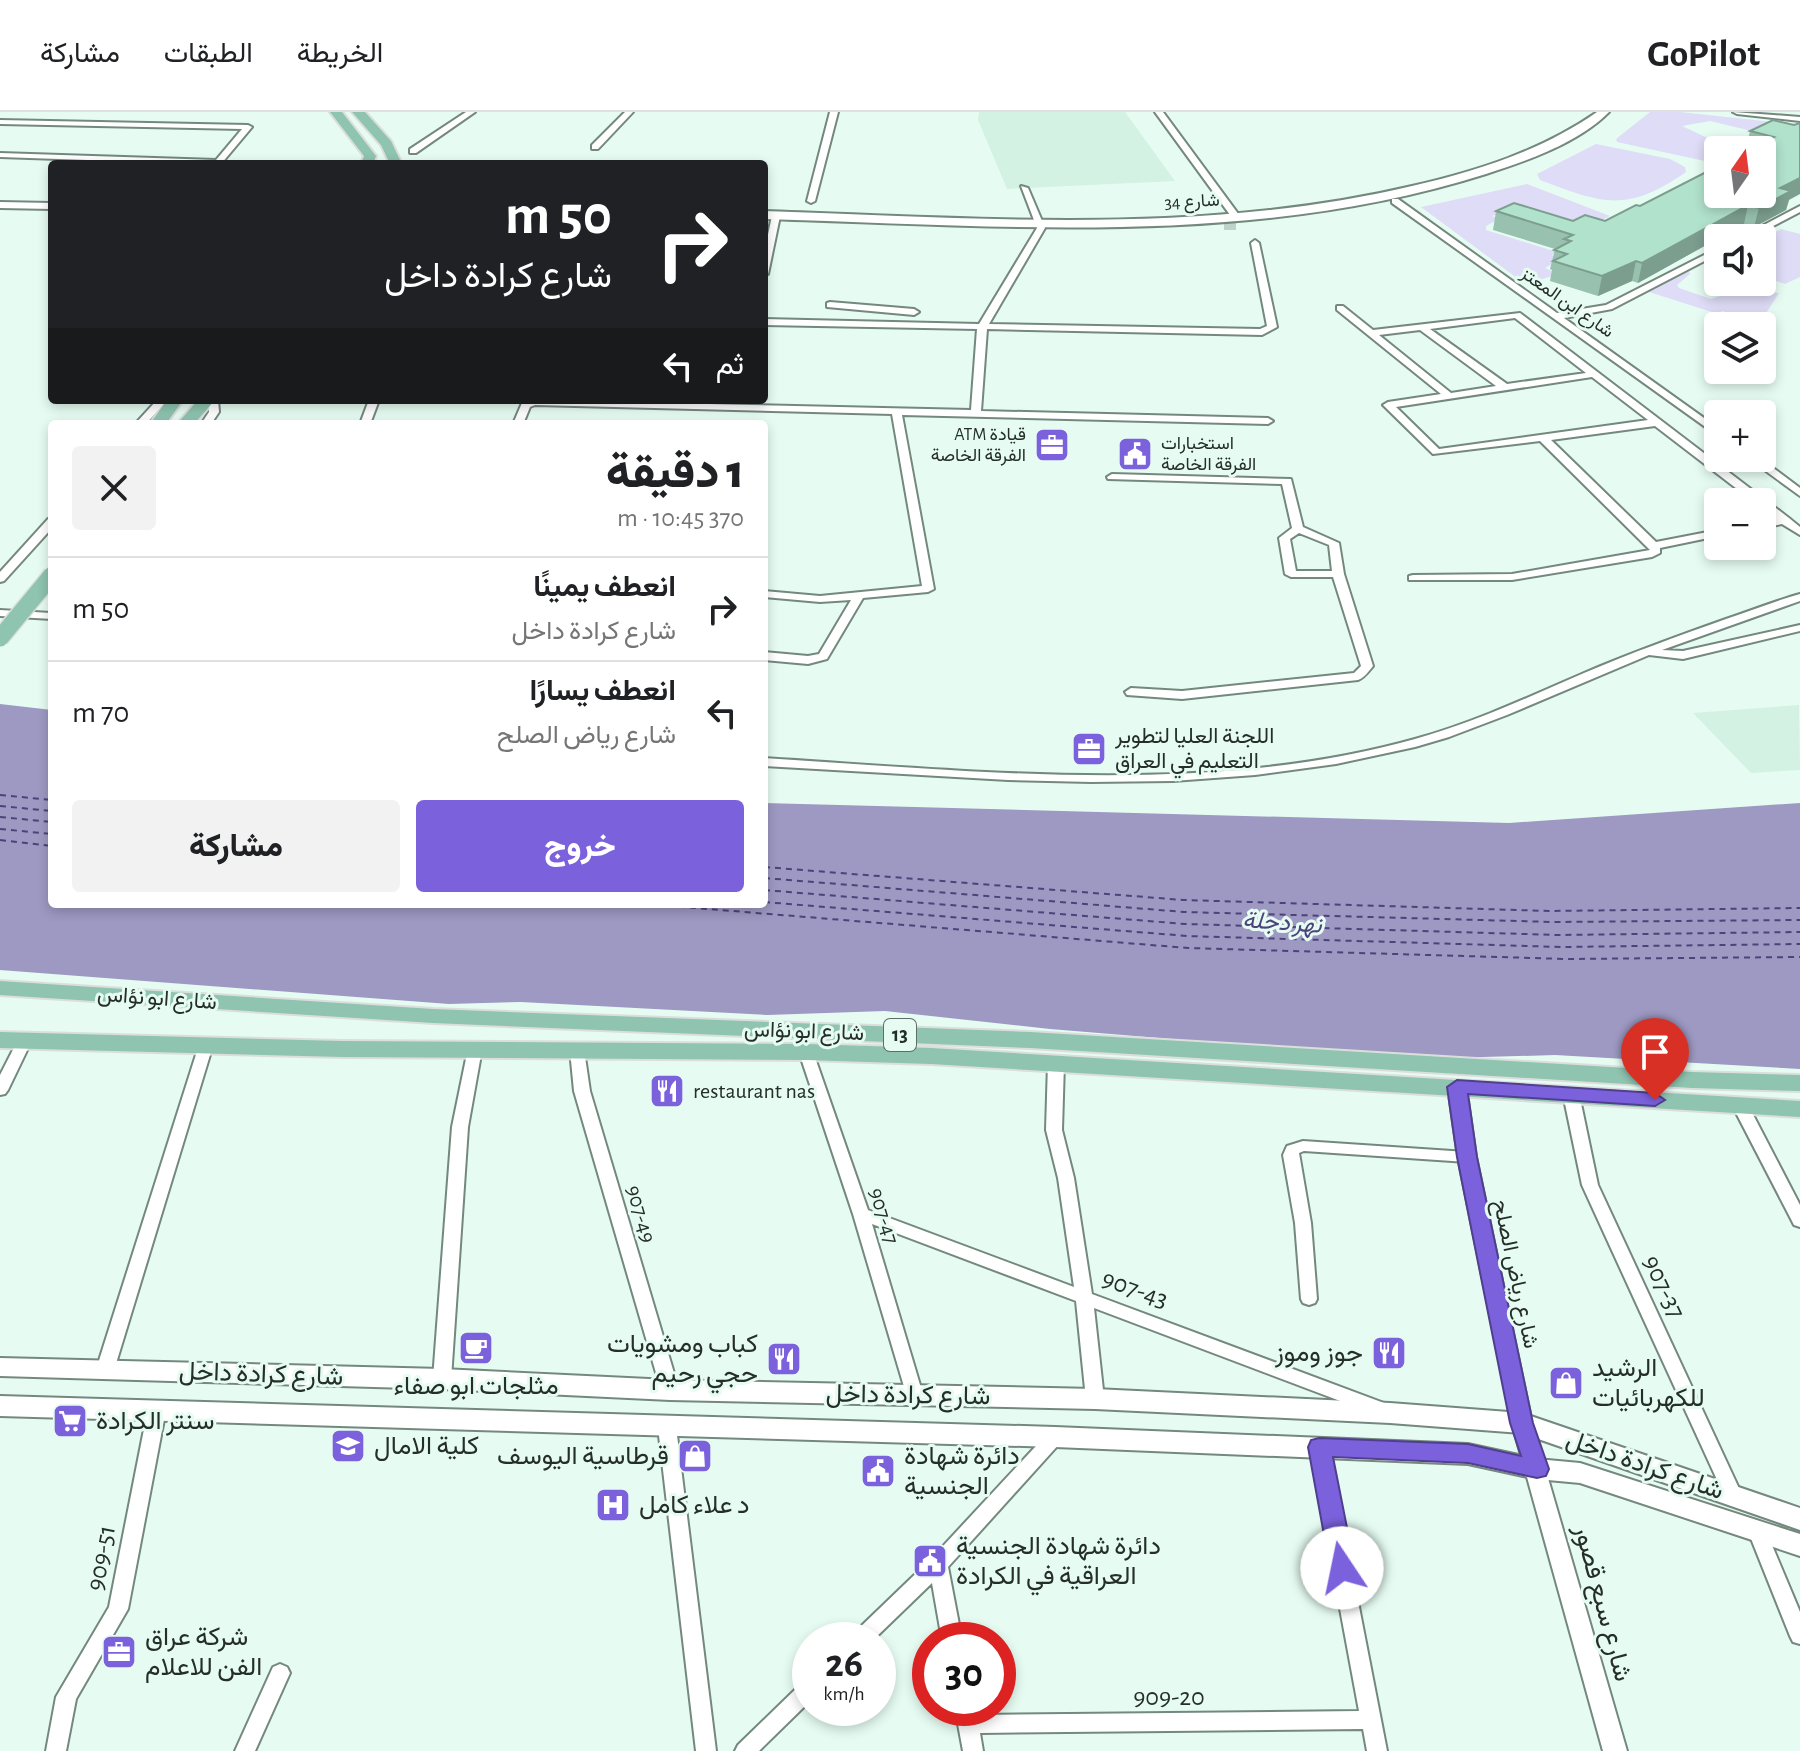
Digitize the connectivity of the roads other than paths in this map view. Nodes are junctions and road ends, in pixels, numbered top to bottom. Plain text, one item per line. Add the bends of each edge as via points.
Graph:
1 (336, 112) edge
2 (358, 112) edge
3 (471, 112) edge
4 (629, 112) edge
5 (834, 112) edge
6 (1159, 112) edge
7 (1169, 112) edge
8 (1604, 112) edge
9 (1620, 112) edge
10 (1737, 112) edge
11 (1800, 119) edge
12 (0, 122) edge
13 (595, 147) dead end
14 (413, 151) dead end
15 (0, 155) edge
16 (116, 160) edge
17 (220, 160) edge
18 (367, 160) edge
19 (394, 160) edge
20 (1024, 188) dead end
21 (0, 197) edge
22 (48, 198) edge
23 (811, 201) dead end
24 (1395, 201) junction
25 (0, 205) edge
26 (48, 206) edge
27 (1800, 209) edge
28 (770, 219) edge
29 (1236, 220) junction
30 (1771, 224) edge
31 (1041, 225) junction
32 (1255, 243) dead end
33 (1704, 258) edge
34 (830, 305) dead end
35 (1340, 308) dead end
36 (1558, 316) junction
37 (768, 322) edge
38 (909, 325) junction
39 (982, 327) junction
40 (1422, 327) junction
41 (1371, 333) junction
42 (1596, 374) junction
43 (1642, 377) junction
44 (1609, 383) junction
45 (1504, 387) junction
46 (1448, 395) junction
47 (213, 404) edge
48 (731, 404) edge
49 (897, 412) junction
50 (976, 414) junction
51 (196, 420) edge
52 (1268, 421) dead end
53 (1659, 422) junction
54 (1704, 423) edge
55 (1544, 439) junction
56 (1772, 472) edge
57 (1112, 477) dead end
58 (1800, 493) edge
59 (1785, 520) junction
60 (1776, 522) edge
61 (48, 525) edge
62 (1298, 529) junction
63 (1800, 532) edge
64 (1704, 536) edge
65 (1654, 546) junction
66 (48, 563) edge
67 (1338, 574) junction
68 (2, 575) edge
69 (1413, 578) dead end
70 (48, 580) edge
71 (768, 594) edge
72 (859, 595) junction
73 (1800, 597) edge
74 (0, 613) edge
75 (48, 616) edge
76 (0, 621) edge
77 (1800, 628) edge
78 (0, 638) edge
79 (1645, 653) junction
80 (768, 656) edge
81 (1131, 692) dead end
82 (768, 762) edge
83 (0, 988) edge
84 (0, 1040) edge
85 (25, 1040) junction
86 (206, 1045) junction
87 (475, 1049) junction
88 (577, 1050) junction
89 (806, 1052) junction
90 (1056, 1063) junction
91 (1800, 1083) edge
92 (1457, 1087) junction
93 (0, 1090) edge
94 (1571, 1094) junction
95 (1740, 1105) junction
96 (1800, 1109) edge
97 (1467, 1157) junction
98 (861, 1214) junction
99 (1800, 1221) edge
100 (1084, 1298) junction
101 (1309, 1299) dead end
102 (0, 1367) edge
103 (105, 1370) junction
104 (442, 1379) junction
105 (670, 1390) junction
106 (914, 1395) junction
107 (1095, 1399) junction
108 (0, 1406) edge
109 (157, 1409) junction
110 (1390, 1413) junction
111 (1522, 1423) junction
112 (667, 1427) junction
113 (1055, 1437) junction
114 (1319, 1447) junction
115 (1537, 1469) junction
116 (1733, 1495) junction
117 (1800, 1519) edge
118 (1757, 1531) junction
119 (1800, 1545) edge
120 (938, 1565) junction
121 (879, 1622) edge
122 (949, 1622) edge
123 (1800, 1636) edge
124 (280, 1673) dead end
125 (792, 1705) edge
126 (1016, 1716) edge
127 (1371, 1720) junction
128 (968, 1726) edge
129 (56, 1751) edge
130 (245, 1751) edge
131 (706, 1751) edge
132 (745, 1751) edge
133 (973, 1751) edge
134 (1377, 1751) edge
135 (1615, 1751) edge

1 - 18 main road via 367,151
2 - 19 main road
3 - 14 street
4 - 13 street
5 - 23 street
6 - 29 street
7 - 29 street
8 - 29 main road, شارع 34 via 1545,147 1458,179 1380,198
9 - 24 main road, شارع 34 via 1532,161
10 - 11 street
12 - 17 street via 248,127
15 - 16 street
20 - 31 street
21 - 22 street
24 - 29 main road, شارع 34 via 1323,214
24 - 36 street, شارع ابن المعتز
25 - 26 street
27 - 30 street
28 - 31 main road, شارع 34
29 - 31 main road, شارع 34
31 - 39 street
32 - 39 street via 1270,330
33 - 36 street via 1609,307
34 - 38 street via 915,309
35 - 41 street
36 - 43 street, شارع ابن المعتز
37 - 38 street
38 - 39 street
39 - 50 street
40 - 41 street
40 - 42 street via 1517,315
40 - 45 street
41 - 46 street
42 - 44 street
42 - 45 street
43 - 44 street
43 - 54 street, شارع ابن المعتز
44 - 53 street
45 - 46 street
46 - 55 street via 1388,405 1437,452
47 - 51 street via 214,412
48 - 49 street
49 - 50 street
49 - 72 street via 928,589
50 - 52 street
53 - 55 street
53 - 59 street
55 - 65 street
56 - 58 street
57 - 62 street via 1287,481
59 - 60 street
59 - 63 street
61 - 68 street
62 - 67 street via 1334,543
62 - 67 street via 1284,538 1291,574
64 - 65 street
65 - 69 street via 1652,554 1512,577
66 - 76 main road
67 - 81 street via 1367,666 1358,676 1182,695
70 - 78 main road, bridge
71 - 72 street via 820,599
72 - 80 street via 823,656
73 - 79 street
74 - 75 street
77 - 79 street via 1683,655
79 - 82 street via 1476,724 1339,759 1261,769 1042,778
83 - 91 main road, شارع ابو نؤاس / 13 via 433,1016 1030,1040
84 - 85 main road, شارع ابو نؤاس / 13
85 - 86 main road, شارع ابو نؤاس / 13
85 - 93 street
86 - 87 main road, شارع ابو نؤاس / 13
86 - 103 street
87 - 88 main road, شارع ابو نؤاس / 13
87 - 104 street via 460,1127
88 - 89 main road, شارع ابو نؤاس / 13
88 - 105 street, 907-49 via 582,1091
89 - 90 main road, شارع ابو نؤاس / 13
89 - 98 street, 907-47
90 - 92 main road, شارع ابو نؤاس / 13
90 - 100 street via 1054,1130
92 - 94 main road, شارع ابو نؤاس / 13
92 - 97 street, شارع رياض الصلح
94 - 95 main road, شارع ابو نؤاس / 13
94 - 116 street, 907-37 via 1590,1185
95 - 96 main road, شارع ابو نؤاس / 13
95 - 99 street
97 - 101 street via 1303,1146 1293,1150
97 - 111 street, شارع رياض الصلح
98 - 100 street, 907-43
98 - 106 street, 907-47
100 - 107 street
100 - 110 street, 907-43
102 - 103 main road, شارع كرادة داخل
103 - 104 main road, شارع كرادة داخل
104 - 105 main road, شارع كرادة داخل
105 - 106 main road, شارع كرادة داخل
106 - 107 main road, شارع كرادة داخل
107 - 110 main road, شارع كرادة داخل
108 - 109 main road, شارع كرادة داخل
109 - 112 main road, شارع كرادة داخل
109 - 129 street, 909-51 via 118,1609 66,1697
110 - 111 main road, شارع كرادة داخل
111 - 115 street, شارع رياض الصلح
111 - 116 main road, شارع كرادة داخل
112 - 113 main road, شارع كرادة داخل
112 - 131 street
113 - 114 main road, شارع كرادة داخل
113 - 120 street
114 - 115 main road, شارع كرادة داخل via 1468,1454
114 - 127 street
115 - 118 main road, شارع كرادة داخل via 1580,1473
115 - 135 street, شارع سبع قصور
116 - 117 main road, شارع كرادة داخل
118 - 119 main road, شارع كرادة داخل
118 - 123 street
120 - 121 street
120 - 122 street
124 - 130 street
125 - 132 street
126 - 127 street, 909-20
127 - 134 street
128 - 133 street

